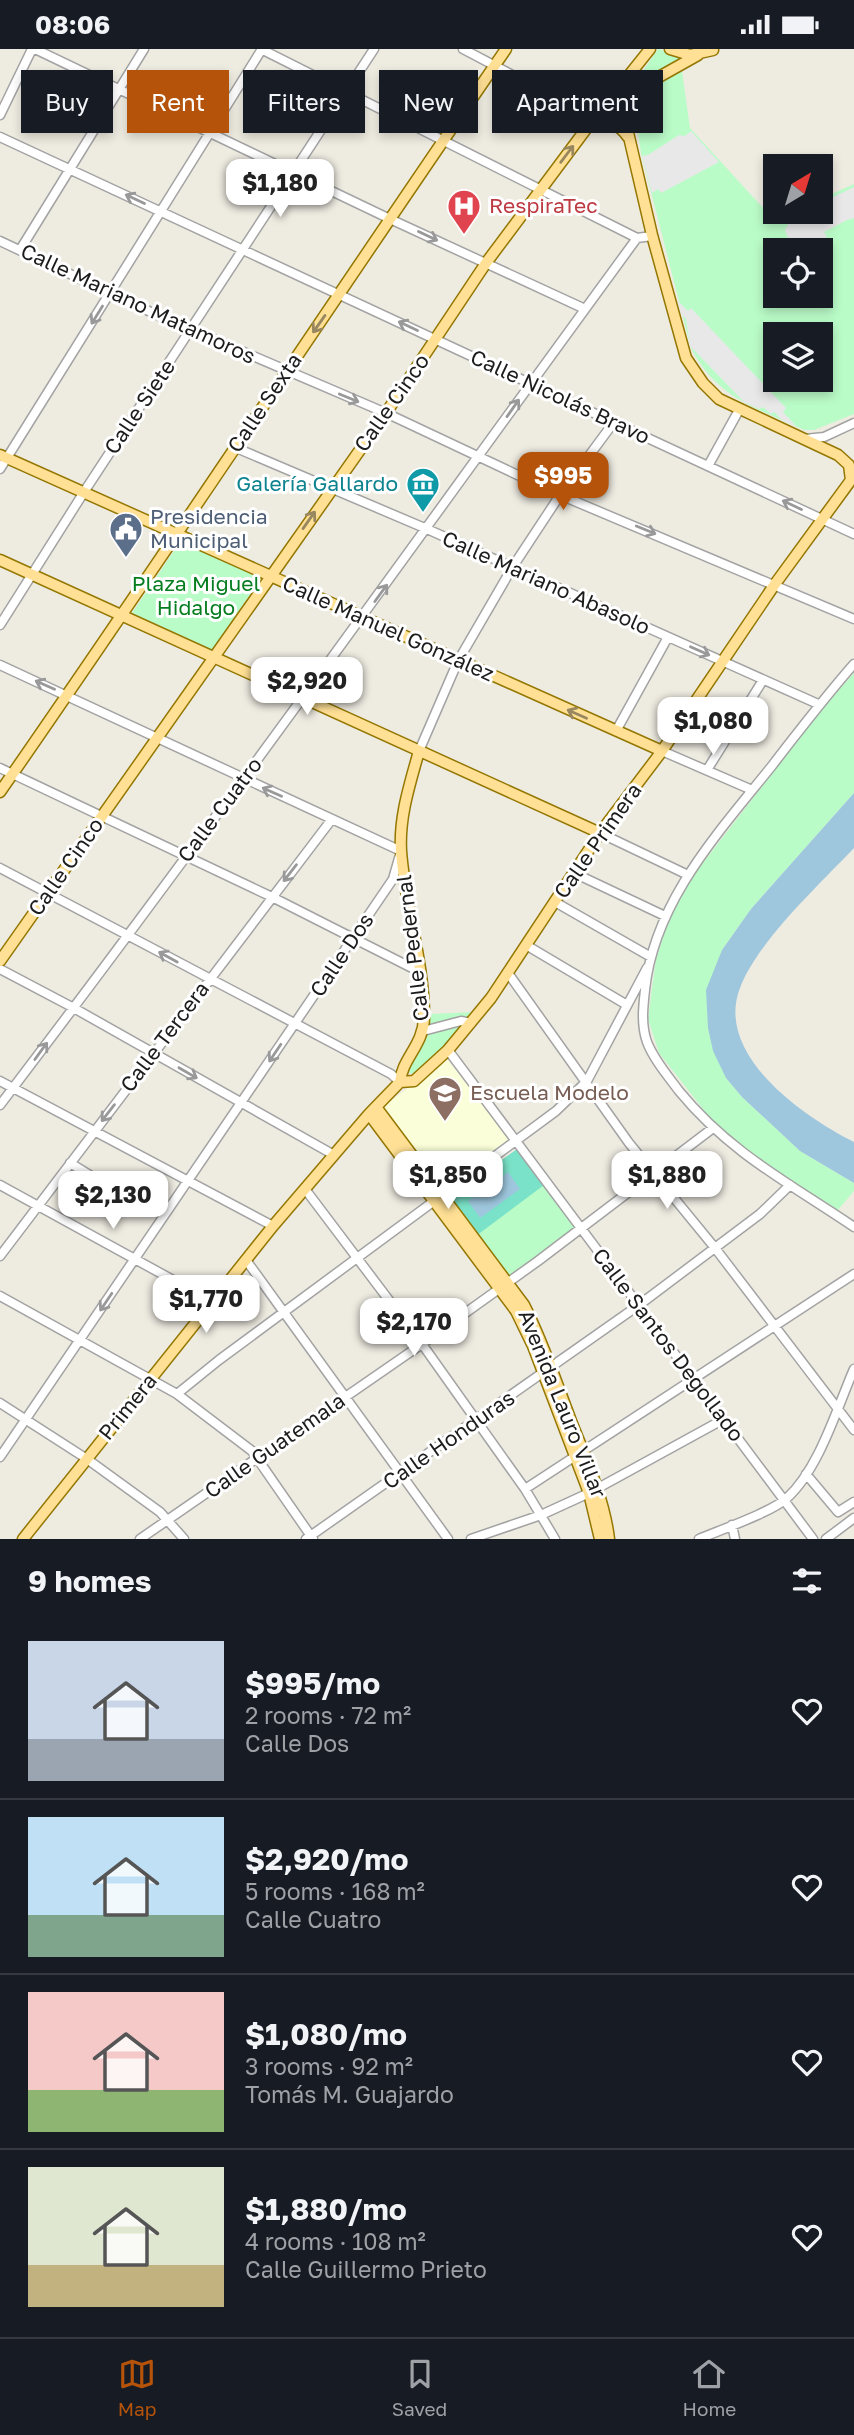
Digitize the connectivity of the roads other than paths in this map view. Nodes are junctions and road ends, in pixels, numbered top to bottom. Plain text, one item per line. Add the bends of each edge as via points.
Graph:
1 (34, 49) edge
2 (144, 49) edge
3 (262, 49) edge
4 (374, 49) edge
5 (463, 49) edge
6 (506, 49) edge
7 (649, 49) edge
8 (670, 49) edge
9 (708, 51) edge
10 (495, 65) junction
11 (303, 70) edge
12 (360, 70) edge
13 (504, 70) edge
14 (633, 70) edge
15 (663, 75) edge
16 (120, 90) junction
17 (127, 93) edge
18 (229, 102) edge
19 (365, 102) edge
20 (0, 114) edge
21 (209, 133) edge
22 (212, 133) edge
23 (319, 133) edge
24 (586, 133) edge
25 (624, 133) edge
26 (627, 133) edge
27 (0, 137) edge
28 (628, 138) junction
29 (442, 142) junction
30 (71, 169) junction
31 (293, 172) junction
32 (540, 189) junction
33 (161, 211) junction
34 (390, 219) junction
35 (652, 236) junction
36 (637, 238) junction
37 (0, 241) edge
38 (20, 250) junction
39 (242, 250) junction
40 (486, 263) junction
41 (110, 294) junction
42 (339, 295) junction
43 (585, 309) junction
44 (191, 330) junction
45 (435, 339) junction
46 (286, 372) junction
47 (530, 384) junction
48 (739, 410) junction
49 (386, 413) junction
50 (614, 422) junction
51 (854, 423) edge
52 (805, 439) junction
53 (234, 447) junction
54 (3, 457) edge
55 (478, 457) junction
56 (708, 466) junction
57 (0, 469) edge
58 (853, 478) edge
59 (332, 489) junction
60 (84, 492) junction
61 (560, 495) junction
62 (823, 520) junction
63 (427, 529) junction
64 (854, 534) edge
65 (178, 535) junction
66 (0, 560) edge
67 (512, 568) junction
68 (33, 575) junction
69 (270, 576) junction
70 (775, 585) junction
71 (123, 615) junction
72 (362, 618) junction
73 (854, 619) edge
74 (0, 625) edge
75 (668, 637) junction
76 (213, 656) junction
77 (458, 661) junction
78 (724, 661) junction
79 (854, 664) edge
80 (0, 665) edge
81 (763, 680) junction
82 (68, 695) junction
83 (303, 698) junction
84 (818, 704) junction
85 (616, 731) junction
86 (157, 737) junction
87 (419, 751) junction
88 (662, 751) junction
89 (0, 768) edge
90 (707, 770) junction
91 (12, 774) junction
92 (242, 779) junction
93 (752, 790) junction
94 (0, 792) edge
95 (102, 816) junction
96 (332, 819) junction
97 (600, 833) junction
98 (401, 851) junction
99 (185, 857) junction
100 (0, 868) edge
101 (574, 873) junction
102 (688, 875) junction
103 (47, 893) junction
104 (272, 897) junction
105 (555, 902) junction
106 (665, 916) junction
107 (128, 934) junction
108 (353, 938) junction
109 (526, 945) junction
110 (0, 961) edge
111 (650, 961) junction
112 (0, 969) edge
113 (420, 972) junction
114 (508, 972) junction
115 (209, 979) junction
116 (627, 1005) junction
117 (72, 1007) junction
118 (471, 1023) junction
119 (294, 1024) junction
120 (423, 1031) junction
121 (448, 1050) junction
122 (154, 1054) junction
123 (0, 1081) edge
124 (587, 1081) junction
125 (400, 1082) junction
126 (13, 1088) junction
127 (240, 1103) junction
128 (0, 1105) edge
129 (372, 1111) junction
130 (713, 1128) junction
131 (94, 1131) junction
132 (517, 1142) junction
133 (334, 1155) junction
134 (70, 1163) junction
135 (655, 1173) junction
136 (189, 1181) junction
137 (0, 1185) edge
138 (790, 1185) junction
139 (305, 1189) junction
140 (122, 1195) dead end
141 (439, 1199) junction
142 (38, 1205) junction
143 (273, 1226) junction
144 (854, 1227) edge
145 (581, 1229) junction
146 (715, 1248) junction
147 (0, 1256) edge
148 (359, 1258) junction
149 (135, 1259) junction
150 (246, 1260) junction
151 (854, 1274) edge
152 (504, 1285) junction
153 (0, 1296) edge
154 (213, 1301) junction
155 (639, 1305) junction
156 (284, 1313) junction
157 (775, 1327) junction
158 (79, 1342) junction
159 (422, 1344) junction
160 (854, 1369) edge
161 (547, 1371) junction
162 (150, 1379) junction
163 (694, 1380) junction
164 (177, 1394) junction
165 (345, 1397) junction
166 (0, 1403) edge
167 (837, 1408) junction
168 (25, 1418) junction
169 (724, 1419) junction
170 (476, 1420) junction
171 (854, 1430) edge
172 (579, 1454) junction
173 (0, 1457) edge
174 (258, 1458) junction
175 (87, 1459) junction
176 (806, 1473) junction
177 (400, 1475) junction
178 (524, 1489) junction
179 (593, 1491) junction
180 (785, 1500) junction
181 (854, 1501) edge
182 (541, 1514) junction
183 (854, 1518) edge
184 (167, 1520) junction
185 (732, 1525) junction
186 (310, 1538) edge
187 (23, 1539) edge
188 (141, 1539) edge
189 (184, 1539) edge
190 (448, 1539) edge
191 (471, 1539) edge
192 (555, 1539) edge
193 (600, 1539) edge
194 (612, 1539) edge
195 (699, 1539) edge
196 (736, 1539) edge
197 (813, 1539) edge
198 (826, 1539) edge

1 - 16 street
1 - 20 street
2 - 16 street
3 - 11 street
3 - 18 street
4 - 12 street, Calle Siete
5 - 10 street
6 - 10 main road, Calle Sexta
7 - 14 main road
8 - 9 main road via 680,54
9 - 15 main road, Calle Cinco
10 - 13 street
10 - 29 main road, Calle Sexta
16 - 17 street
16 - 30 street
19 - 29 street
21 - 33 street
22 - 31 street
23 - 31 street, Calle Siete
32 -> 24 main road, Calle Cinco
25 - 28 main road
26 - 28 main road
27 - 30 street, Calle Nicolás Bravo
28 - 35 main road
29 - 32 street
29 - 34 main road, Calle Sexta
33 -> 30 street, Calle Nicolás Bravo
30 - 38 street
31 - 34 street
31 - 39 street, Calle Siete
32 - 36 street
32 - 40 main road, Calle Cinco
33 - 39 street, Calle Nicolás Bravo
33 - 41 street
34 -> 40 street
34 - 42 main road, Calle Sexta
35 - 36 street
35 - 48 main road via 686,358 710,391
36 - 43 street, Calle Cuatro
37 - 38 street, Calle Mariano Matamoros
38 - 41 street, Calle Mariano Matamoros
39 - 42 street, Calle Nicolás Bravo
39 - 44 street, Calle Siete
40 - 43 street
40 - 45 main road, Calle Cinco
41 - 44 street, Calle Mariano Matamoros
41 -> 54 street
45 -> 42 street, Calle Nicolás Bravo
42 -> 46 main road, Calle Sexta
43 - 47 street, Calle Cuatro
44 - 46 street, Calle Mariano Matamoros
44 - 60 street, Calle Siete
45 - 47 street, Calle Nicolás Bravo
45 - 49 main road, Calle Cinco
46 -> 49 street, Calle Mariano Matamoros
46 - 53 main road, Calle Sexta
47 - 50 street, Calle Nicolás Bravo
55 -> 47 street, Calle Cuatro
48 - 52 main road
48 - 56 street
49 - 55 street, Calle Mariano Matamoros
49 - 59 main road, Calle Cinco
50 - 56 street, Calle Nicolás Bravo
50 - 61 street, Calle Dos
51 - 52 street
52 - 58 main road via 846,461
53 - 59 street, Calle Mariano Abasolo
53 - 65 main road, Calle Sexta
54 - 57 street
54 - 60 main road, Calle Manuel González
55 - 61 street, Calle Mariano Matamoros
55 - 63 street, Calle Cuatro
62 -> 56 street, Calle Nicolás Bravo
58 - 62 main road, Calle Primera
59 - 63 street, Calle Mariano Abasolo
69 -> 59 main road, Calle Cinco
60 - 65 main road, Calle Manuel González
60 - 68 street, Calle Siete
61 - 67 street, Calle Dos
61 -> 70 street, Calle Mariano Matamoros
62 - 64 street, Calle Nicolás Bravo
62 - 70 main road, Calle Primera
63 - 67 street, Calle Mariano Abasolo
72 -> 63 street, Calle Cuatro
65 - 69 main road, Calle Manuel González
65 - 71 main road, Calle Sexta
66 - 68 main road
67 - 75 street, Calle Mariano Abasolo
67 - 77 street, Calle Dos
68 - 71 main road
68 - 74 street, Calle Siete
69 - 72 main road, Calle Manuel González
69 - 76 main road, Calle Cinco
70 - 73 street, Calle Mariano Matamoros
70 - 78 main road, Calle Primera
71 - 76 main road
71 - 82 main road, Calle Sexta
72 - 77 main road, Calle Manuel González
72 - 83 street, Calle Cuatro
75 -> 78 street, Calle Mariano Abasolo
75 - 85 street
76 - 83 main road
76 - 86 main road, Calle Cinco
85 -> 77 main road, Calle Manuel González
77 - 87 street, Calle Dos
78 - 81 street, Calle Mariano Abasolo
78 - 88 main road, Calle Primera
79 - 84 street
82 -> 80 street
81 - 84 street, Calle Mariano Abasolo
81 - 90 street
82 - 86 street
82 - 91 main road, Calle Sexta
83 - 87 main road
83 - 92 street, Calle Cuatro
84 - 93 street
85 - 88 main road, Calle Manuel González
86 - 92 street
86 - 95 main road, Calle Cinco
87 - 97 main road
87 - 98 main road, Calle Dos via 403,808
88 - 90 street
88 - 97 main road, Calle Primera
89 - 91 street
90 - 93 street
91 - 94 main road, Calle Sexta
91 - 95 street
96 -> 92 street
92 - 99 street, Calle Cuatro
93 - 102 street
95 - 99 street
95 - 103 main road, Calle Cinco
96 - 98 street
96 -> 104 street, Calle Tercera
97 - 101 main road, Calle Primera
97 - 102 street
98 - 108 street, Calle Dos via 393,879
98 - 113 main road, Calle Pedernal
99 - 104 street
99 - 107 street, Calle Cuatro
100 - 103 street
101 - 105 main road, Calle Primera
101 - 106 street
102 - 106 street
103 - 107 street
103 - 110 main road, Calle Cinco
104 - 108 street
104 - 115 street, Calle Tercera
105 - 109 main road, Calle Primera
105 - 111 street
106 - 111 street
115 -> 107 street
107 - 117 street, Calle Cuatro
108 - 113 street
108 - 119 street, Calle Dos
109 - 114 main road, Calle Primera
109 - 116 street
111 - 116 street
111 - 130 street via 643,1009 648,1043 668,1077
112 - 117 street
113 - 120 main road, Calle Pedernal
114 - 118 main road, Calle Primera
114 - 124 street
115 - 119 street
115 - 122 street, Calle Tercera
116 - 124 street
117 - 122 street
126 -> 117 street, Calle Cuatro
118 - 120 street via 461,1021
118 - 121 main road, Calle Primera
119 - 125 street
119 -> 127 street, Calle Dos
120 - 125 main road, Calle Pedernal
121 - 125 main road, Calle Primera via 414,1081
121 - 132 street, Calle Santos Degollado
122 -> 127 street
122 -> 131 street, Calle Tercera
123 - 126 street
124 - 132 street
124 - 135 street via 615,1125
125 - 129 main road, Calle Primera
126 - 128 street, Calle Cuatro
126 - 131 street
127 - 133 street
127 - 136 street, Calle Dos
129 - 133 main road, Primera
129 - 141 main road, Avenida Lauro Villar
130 - 135 street, Calle Guatemala
130 - 138 street
131 - 134 street, Calle Tercera
131 - 136 street
132 - 141 street
132 - 145 street, Calle Santos Degollado
133 - 139 main road, Primera
134 - 140 street
134 - 142 street, Calle Tercera
135 - 145 street, Calle Guatemala
135 - 146 street
136 - 143 street
136 - 149 street, Calle Dos
137 - 142 street
138 - 144 street
138 - 146 street, Calle Honduras via 766,1210
139 - 143 main road, Primera
139 - 148 street
141 - 148 street
141 - 152 main road, Avenida Lauro Villar
142 - 147 street, Calle Tercera
142 - 149 street
143 - 150 main road, Primera
145 - 152 street, Calle Guatemala
145 - 155 street, Calle Santos Degollado
146 - 155 street, Calle Honduras
146 - 157 street
148 - 156 street
148 - 159 street
149 - 154 street
149 -> 158 street, Calle Dos
150 - 154 main road, Primera
150 - 156 street
151 - 157 street
152 - 159 street, Calle Guatemala
152 - 161 main road, Avenida Lauro Villar via 524,1305 537,1331
153 - 158 street
154 - 162 main road, Primera
155 - 161 street, Calle Honduras
155 - 163 street, Calle Santos Degollado
156 - 164 street
156 - 165 street
157 - 163 street
157 - 167 street
158 - 162 street
158 - 168 street, Calle Dos
159 - 165 street, Calle Guatemala
159 - 170 street
160 - 167 street
161 - 170 street, Calle Honduras
161 - 172 main road, Avenida Lauro Villar
162 - 164 street
162 - 175 main road, Primera
163 - 169 street, Calle Santos Degollado
163 - 172 street
164 - 174 street
165 - 174 street, Calle Guatemala
165 - 177 street
166 - 168 street
167 - 171 street
167 - 176 street
168 - 173 street, Calle Dos
168 - 175 street
169 - 179 street
169 - 180 street, Calle Santos Degollado
170 - 177 street, Calle Honduras
170 - 178 street
172 - 178 street
172 - 179 main road, Avenida Lauro Villar
174 - 184 street, Calle Guatemala
174 - 186 street
175 - 184 street
175 - 187 main road, Primera
176 - 180 street
176 - 181 street via 838,1512
177 - 186 street, Calle Honduras
177 - 190 street
178 - 182 street
179 - 182 street
179 - 193 main road, Avenida Lauro Villar
179 - 194 main road, Avenida Lauro Villar
180 - 185 street
180 - 197 street, Calle Santos Degollado
182 - 191 street
182 - 192 street
183 - 198 street
184 - 188 street, Calle Guatemala
184 - 189 street
185 - 195 street
185 - 196 street

